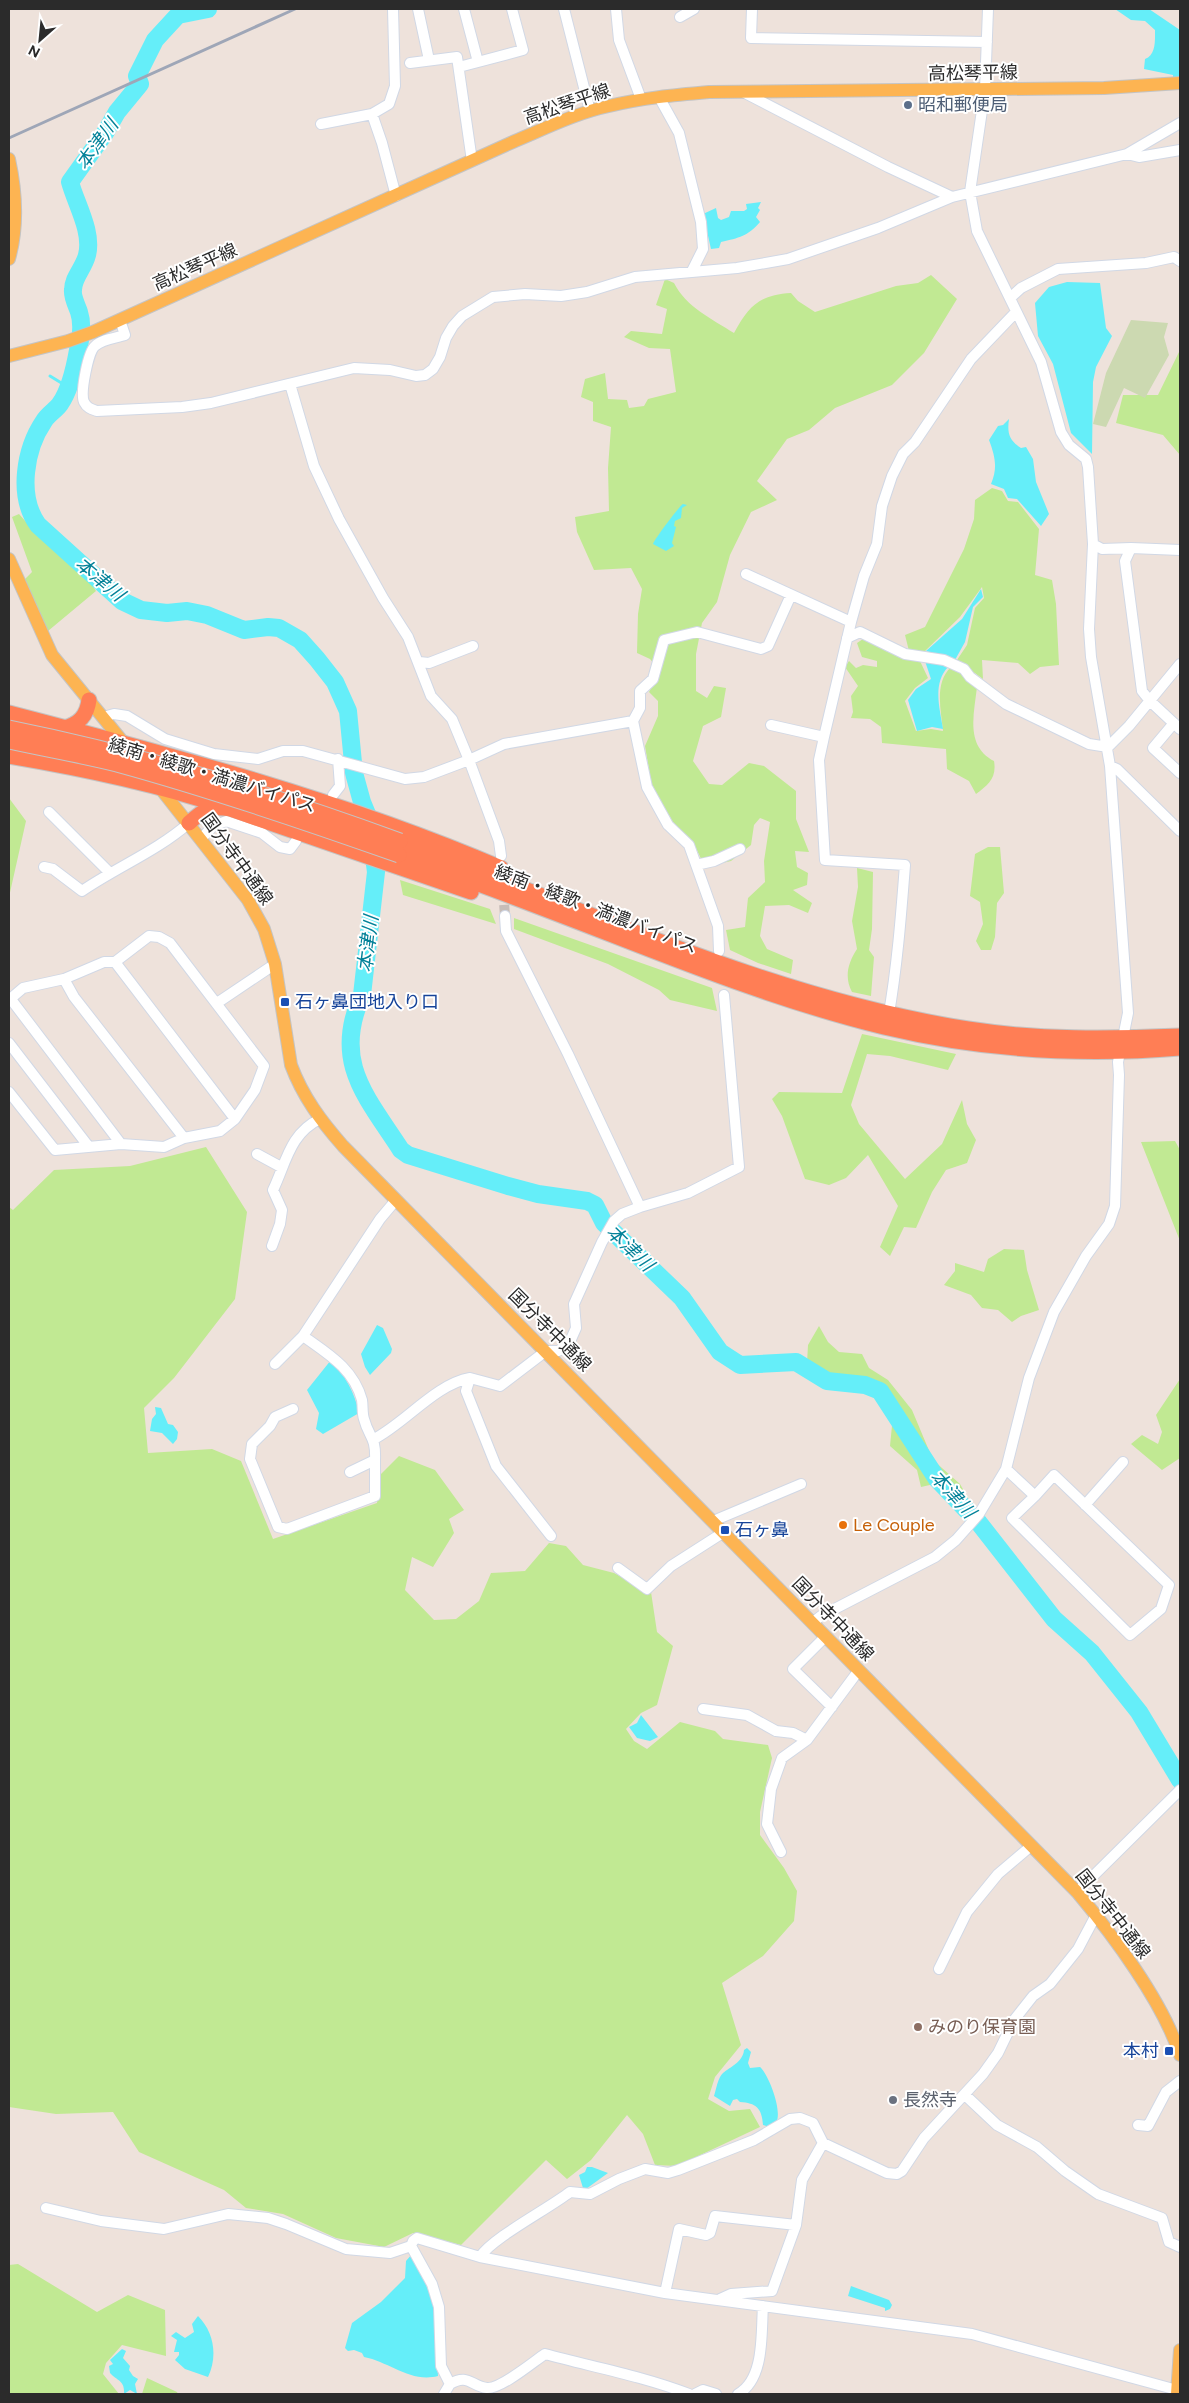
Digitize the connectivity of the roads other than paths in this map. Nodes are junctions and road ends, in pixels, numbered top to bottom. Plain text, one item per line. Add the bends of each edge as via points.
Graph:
1 (393, 9) edge
2 (418, 9) edge
3 (464, 9) edge
4 (512, 9) edge
5 (564, 9) edge
6 (616, 9) edge
7 (694, 9) edge
8 (752, 9) edge
9 (988, 9) edge
10 (680, 17) dead end
11 (987, 42) junction
12 (429, 60) junction
13 (478, 62) junction
14 (410, 63) dead end
15 (459, 67) junction
16 (1180, 84) edge
17 (985, 90) junction
18 (743, 92) junction
19 (659, 97) junction
20 (641, 99) junction
21 (590, 111) junction
22 (372, 114) junction
23 (1180, 123) edge
24 (321, 124) dead end
25 (1180, 150) edge
26 (1127, 154) junction
27 (9, 159) edge
28 (472, 161) junction
29 (970, 192) junction
30 (396, 196) junction
31 (952, 197) junction
32 (9, 259) edge
33 (1180, 261) edge
34 (692, 271) junction
35 (1010, 298) junction
36 (1016, 312) junction
37 (120, 320) junction
38 (9, 356) edge
39 (290, 384) junction
40 (1093, 544) junction
41 (1131, 548) junction
42 (1180, 550) edge
43 (9, 559) edge
44 (746, 574) dead end
45 (791, 595) junction
46 (851, 622) junction
47 (847, 638) junction
48 (473, 646) dead end
49 (419, 662) junction
50 (1180, 664) edge
51 (89, 700) junction
52 (1150, 701) junction
53 (9, 714) edge
54 (104, 717) junction
55 (633, 720) junction
56 (771, 725) dead end
57 (1177, 726) edge
58 (9, 728) edge
59 (64, 728) junction
60 (824, 737) junction
61 (9, 741) edge
62 (125, 744) junction
63 (1108, 746) junction
64 (9, 756) edge
65 (340, 760) junction
66 (469, 760) junction
67 (1110, 766) junction
68 (1180, 773) edge
69 (159, 787) junction
70 (332, 794) dead end
71 (230, 809) junction
72 (49, 812) dead end
73 (189, 823) junction
74 (1180, 831) edge
75 (201, 839) junction
76 (296, 841) dead end
77 (400, 848) junction
78 (740, 849) dead end
79 (501, 856) dead end
80 (696, 865) junction
81 (44, 867) dead end
82 (109, 872) junction
83 (505, 916) tunnel mouth
84 (634, 937) junction
85 (719, 951) dead end
86 (115, 962) junction
87 (275, 964) junction
88 (64, 979) junction
89 (724, 994) dead end
90 (10, 999) edge
91 (217, 1002) junction
92 (887, 1021) junction
93 (1180, 1036) edge
94 (9, 1043) edge
95 (1122, 1045) junction
96 (1180, 1048) edge
97 (9, 1092) edge
98 (235, 1119) junction
99 (320, 1119) junction
100 (184, 1138) junction
101 (121, 1144) junction
102 (89, 1147) junction
103 (257, 1154) dead end
104 (281, 1167) junction
105 (396, 1200) junction
106 (640, 1207) junction
107 (272, 1246) dead end
108 (303, 1336) junction
109 (546, 1351) junction
110 (275, 1364) dead end
111 (470, 1378) junction
112 (293, 1409) dead end
113 (374, 1439) junction
114 (375, 1460) junction
115 (1123, 1462) dead end
116 (1006, 1469) junction
117 (350, 1472) dead end
118 (800, 1484) dead end
119 (1035, 1496) junction
120 (1085, 1504) junction
121 (713, 1521) junction
122 (724, 1532) junction
123 (551, 1536) dead end
124 (618, 1568) dead end
125 (812, 1623) junction
126 (825, 1637) junction
127 (859, 1670) junction
128 (832, 1707) junction
129 (703, 1709) dead end
130 (807, 1740) junction
131 (1180, 1790) edge
132 (1031, 1846) junction
133 (781, 1852) dead end
134 (1077, 1892) junction
135 (1096, 1915) junction
136 (939, 1969) dead end
137 (1180, 2055) edge
138 (1180, 2081) edge
139 (965, 2095) junction
140 (1138, 2125) dead end
141 (823, 2143) junction
142 (46, 2208) dead end
143 (796, 2226) junction
144 (412, 2246) junction
145 (1180, 2246) edge
146 (480, 2258) junction
147 (665, 2293) junction
148 (719, 2300) junction
149 (763, 2306) junction
150 (1180, 2350) edge
151 (450, 2384) junction
152 (1177, 2392) edge
153 (444, 2394) edge
154 (689, 2394) edge
155 (695, 2394) edge
156 (716, 2394) edge
157 (738, 2394) edge

1 - 22 street via 394,95 389,104
2 - 12 street
3 - 13 street
4 - 13 street via 523,50
5 - 21 street
6 - 20 street via 619,40
7 - 10 street
8 - 11 street via 751,38
9 - 11 street
11 - 17 street
12 - 14 street
12 - 15 street via 457,57
13 - 15 street
15 - 28 street
16 - 17 main road, 高松琴平線
17 - 18 main road, 高松琴平線
17 - 29 street
18 - 19 main road, 高松琴平線
18 - 31 street
19 - 20 main road, 高松琴平線
19 - 34 street via 679,133 701,222 703,249
20 - 21 main road, 高松琴平線
21 - 28 main road, 高松琴平線 via 515,140
22 - 24 street
22 - 30 street
23 - 26 street
25 - 26 street via 1139,157
26 - 29 street
27 - 32 main road via 15,206
28 - 30 main road, 高松琴平線
29 - 31 street
29 - 35 street via 977,231
30 - 37 main road, 高松琴平線
31 - 34 street via 828,247 788,259 737,268
33 - 35 street via 1174,258 1058,269 1021,288
34 - 39 street via 635,276 587,292 561,296 525,294 493,297 462,316 453,326 433,369 425,375 354,368
35 - 36 street
36 - 40 street via 1044,370 1061,432 1069,445 1086,459
36 - 46 street via 971,360 903,454 882,506 877,544
37 - 38 main road, 高松琴平線 via 68,341
37 - 39 street via 125,335 99,343 90,353 82,393 89,408 97,411 182,407
39 - 49 street via 314,466 339,519 408,637
40 - 41 street via 1102,549
40 - 63 street via 1091,657
41 - 42 street
41 - 52 street via 1125,561 1142,690
43 - 51 main road, 国分寺中通線 via 52,655
44 - 45 street
45 - 46 street
45 - 55 street via 768,646 761,649 697,632 664,640 653,679 640,691 640,708
46 - 47 street
47 - 60 street
47 - 63 street via 860,632 905,654 944,660 964,668 1006,704 1088,744
48 - 49 street via 429,663
49 - 66 street via 431,696 452,719
50 - 52 street
51 - 54 main road, 国分寺中通線
51 - 59 highway via 83,718 74,726
52 - 57 street
52 - 63 street
53 - 59 highway
54 - 62 main road, 国分寺中通線
54 - 65 street via 114,714 127,716 165,739 214,754 258,759 283,751 303,750
55 - 66 street via 504,744
55 - 80 street via 647,787 668,825 689,845
56 - 60 street
57 - 68 street via 1153,748
58 - 77 highway, 綾南・綾歌・満濃バイパス, bridge via 115,750 177,767 270,796
59 - 62 highway
60 - 92 street via 819,760 826,860 905,865 900,939
61 - 77 highway, 綾南・綾歌・満濃バイパス, bridge via 115,764
62 - 69 main road, 国分寺中通線
62 - 77 highway via 205,765 341,808
63 - 67 street
64 - 69 highway
65 - 66 street via 406,778 424,777
65 - 70 street via 340,786
66 - 79 street via 499,841
67 - 74 street via 1117,769
67 - 95 street via 1128,1013
69 - 71 highway
69 - 73 main road, 国分寺中通線
71 - 73 highway via 207,808
71 - 77 highway via 341,846
72 - 82 street
73 - 75 main road, 国分寺中通線
73 - 82 street via 163,844
75 - 76 street via 212,827 226,821 262,833 280,847 290,849
75 - 87 main road, 国分寺中通線 via 257,914
77 - 84 highway, 綾南・綾歌・満濃バイパス
77 - 84 highway
78 - 80 street
80 - 85 street via 718,926
81 - 82 street via 62,875 82,891
83 - 106 street via 506,931
84 - 92 highway, 綾南・綾歌・満濃バイパス
86 - 88 street via 104,962
86 - 91 street via 149,936 159,937 170,943
86 - 98 street
87 - 91 street
87 - 99 main road, 国分寺中通線 via 291,1065 305,1097
88 - 90 street via 23,988
88 - 100 street via 74,997
89 - 106 street via 739,1167 688,1193
90 - 101 street
91 - 98 street via 264,1066 255,1090
92 - 95 highway, 綾南・綾歌・満濃バイパス
93 - 95 highway, 綾南・綾歌・満濃バイパス
94 - 102 street
95 - 96 highway, 綾南・綾歌・満濃バイパス
95 - 116 street via 1118,1062 1113,1215 1054,1312 1029,1378
97 - 102 street via 55,1150
98 - 100 street via 220,1131
99 - 104 street via 308,1125 294,1141
99 - 105 main road, 国分寺中通線
100 - 101 street via 164,1147
101 - 102 street
103 - 104 street
104 - 107 street via 273,1190 282,1210
105 - 108 street
105 - 109 main road, 国分寺中通線
106 - 109 street via 614,1221 602,1242 574,1304 576,1328 568,1346 558,1351
108 - 110 street
108 - 113 street via 342,1364 353,1379 362,1400 364,1420
109 - 111 street via 500,1386
109 - 121 main road, 国分寺中通線
111 - 113 street via 452,1384
111 - 123 street via 466,1391 496,1466
112 - 114 street via 275,1416 252,1444 250,1459 278,1527 287,1529 375,1496
113 - 114 street
114 - 117 street
115 - 120 street
116 - 119 street
116 - 125 street via 971,1525 935,1557
118 - 121 street
119 - 120 street via 1054,1475
119 - 120 street via 1012,1518 1130,1635 1161,1609 1169,1585
121 - 122 main road, 国分寺中通線
122 - 124 street via 671,1566 647,1588
122 - 125 main road, 国分寺中通線
125 - 126 main road, 国分寺中通線
126 - 127 main road, 国分寺中通線
126 - 128 street via 793,1669
127 - 128 street
127 - 132 main road, 国分寺中通線
128 - 130 street
129 - 130 street via 747,1715 776,1731 793,1733
130 - 133 street via 782,1758 771,1788 767,1824
131 - 134 street
132 - 134 main road, 国分寺中通線
132 - 136 street via 998,1874 967,1912
134 - 135 main road, 国分寺中通線
135 - 137 main road, 国分寺中通線 via 1145,1987 1168,2026
135 - 139 street via 1078,1949 1050,1984 1033,1996 1014,2020 998,2053
138 - 140 street via 1166,2092 1148,2126
139 - 141 street via 924,2138 897,2174 887,2173
139 - 145 street via 997,2125 1037,2148 1098,2194 1162,2218 1169,2242
141 - 143 street via 802,2180
141 - 146 street via 813,2123 800,2118 790,2119 754,2140 678,2170 668,2173 645,2169 590,2194 570,2192 489,2246
142 - 144 street via 101,2221 164,2229 228,2214 268,2218 346,2249 390,2253
143 - 147 street via 716,2216 710,2234 679,2229
143 - 148 street via 772,2291 731,2294
144 - 146 street via 412,2240 417,2238
144 - 151 street via 432,2284 439,2307 441,2366
146 - 147 street
147 - 148 street
148 - 149 street
149 - 152 street via 972,2334
149 - 157 street via 755,2374 747,2388
150 - 152 main road
151 - 153 street
151 - 154 street via 468,2380 487,2388 497,2386 545,2354 653,2380
155 - 156 street via 703,2390

